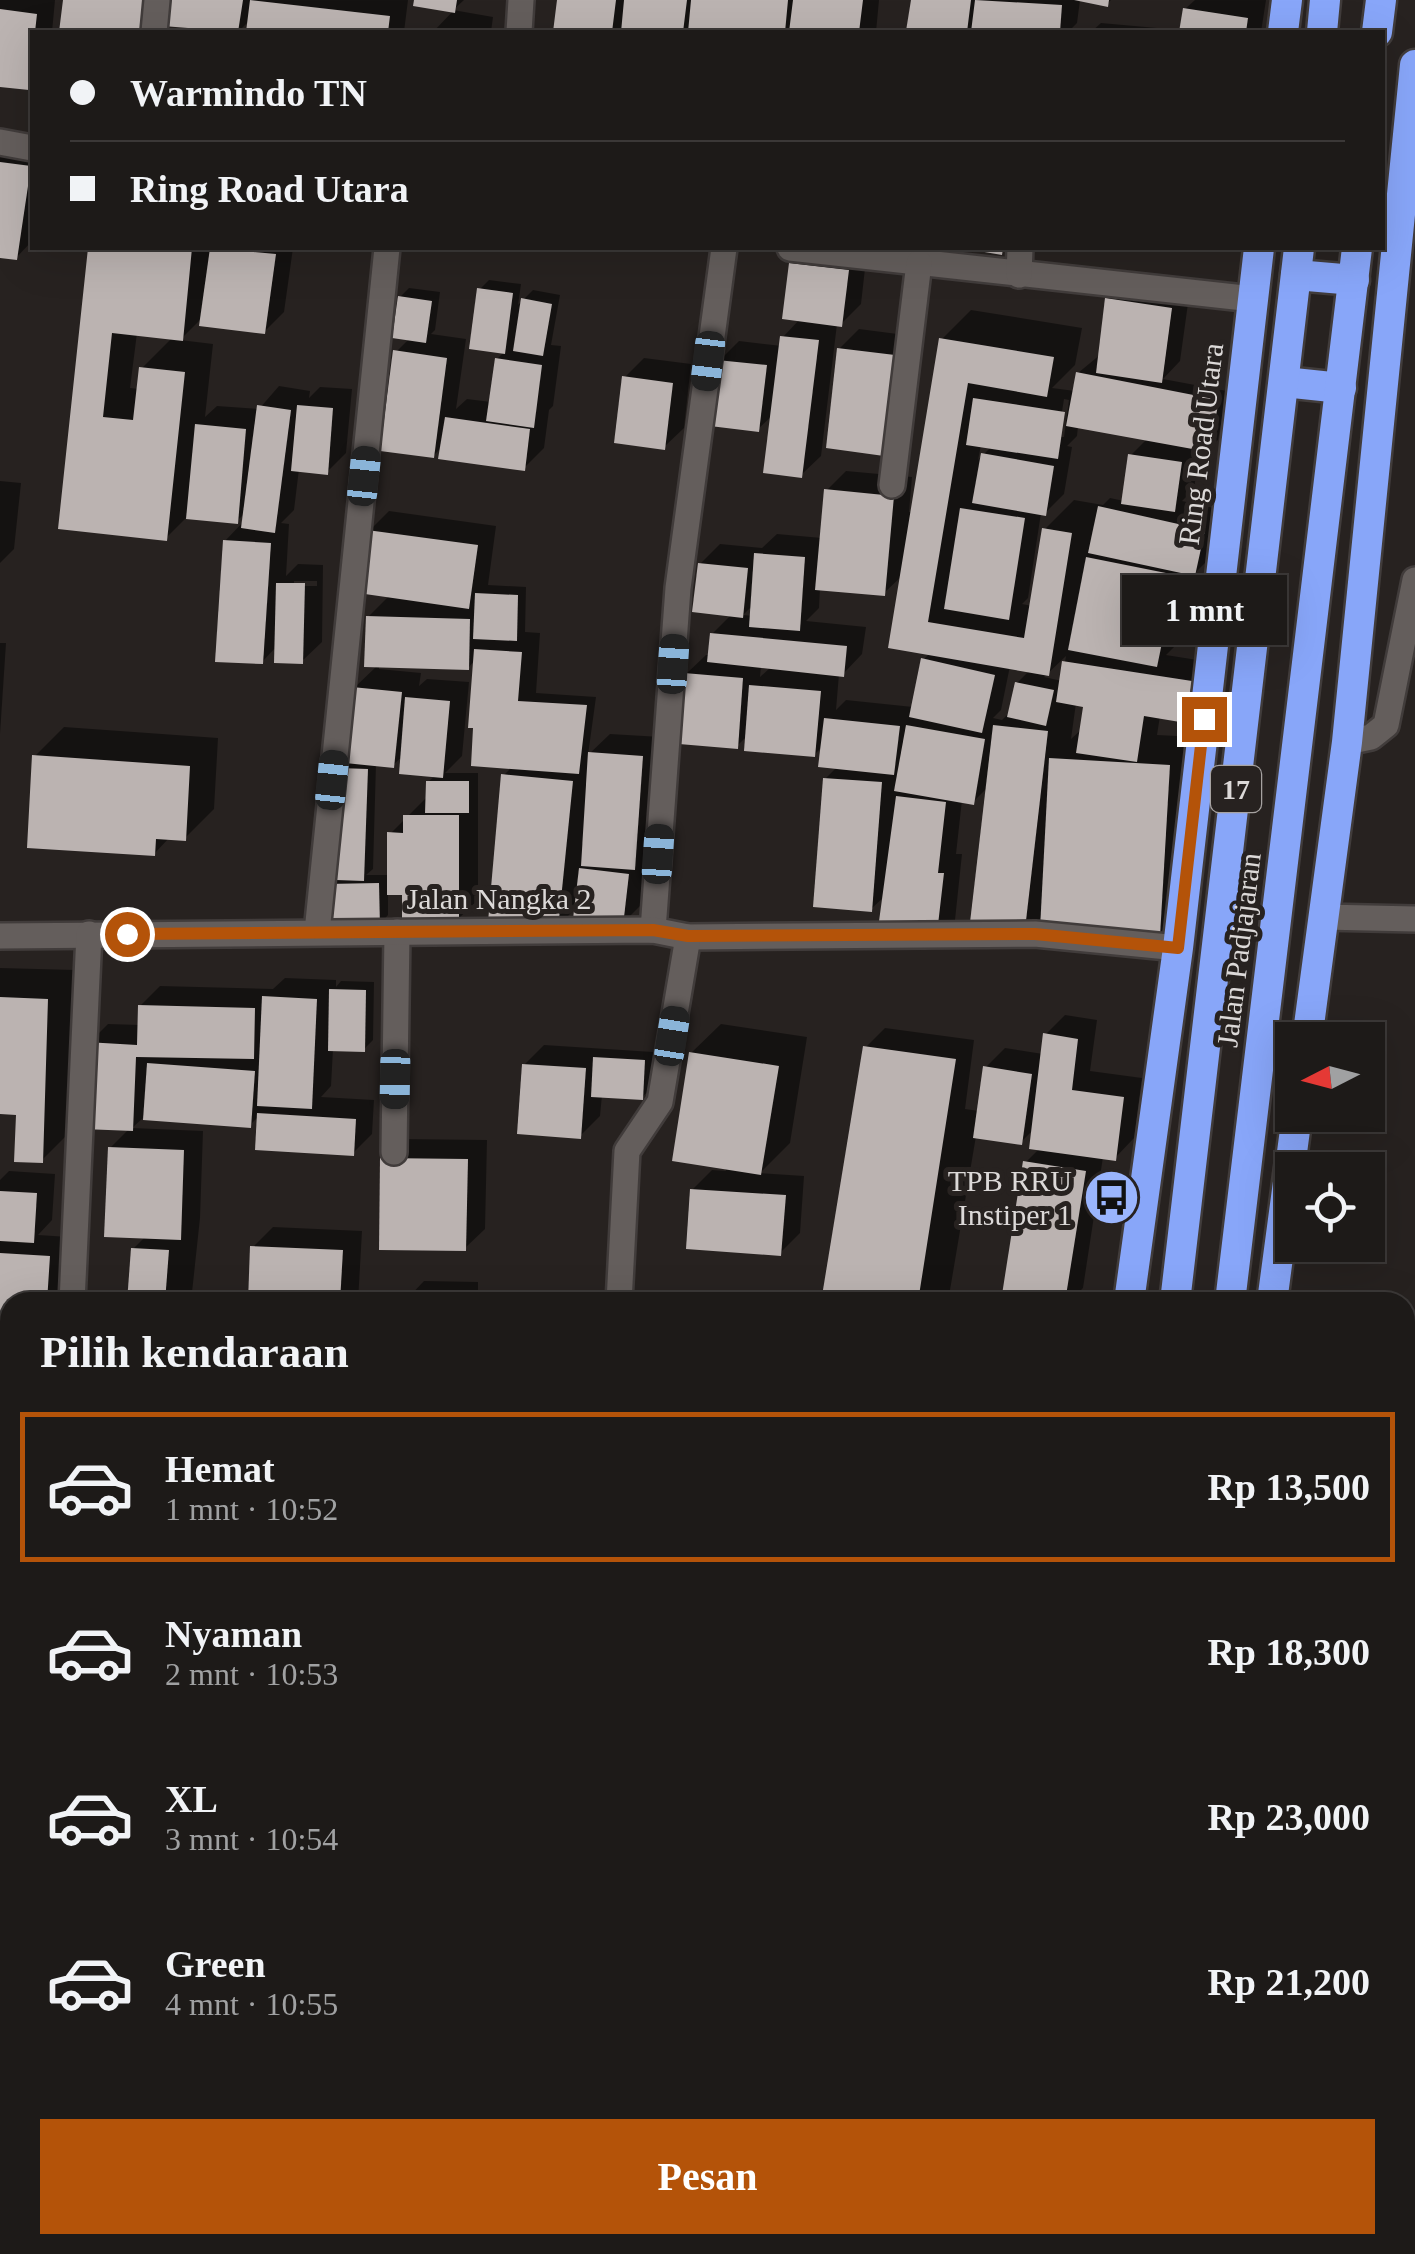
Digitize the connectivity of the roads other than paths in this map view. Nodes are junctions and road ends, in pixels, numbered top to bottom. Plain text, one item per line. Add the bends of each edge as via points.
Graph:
1 (157, 0) edge
2 (521, 0) edge
3 (1287, 0) edge
4 (1325, 0) edge
5 (1380, 0) edge
6 (154, 30) edge
7 (519, 30) edge
8 (1284, 30) edge
9 (1322, 30) edge
10 (1378, 30) edge
11 (1415, 65) edge
12 (0, 142) edge
13 (30, 148) edge
14 (387, 250) edge
15 (724, 250) edge
16 (808, 250) edge
17 (1020, 250) edge
18 (1259, 250) edge
19 (1357, 250) edge
20 (1298, 261) edge
21 (919, 262) junction
22 (1020, 275) junction
23 (1354, 280) junction
24 (1253, 299) junction
25 (1284, 382) junction
26 (1342, 388) junction
27 (892, 484) dead end
28 (1415, 580) edge
29 (1348, 742) junction
30 (1323, 917) junction
31 (1415, 918) edge
32 (653, 930) junction
33 (317, 932) junction
34 (397, 932) junction
35 (89, 934) junction
36 (0, 936) edge
37 (688, 936) junction
38 (1178, 948) junction
39 (1309, 1022) edge
40 (1294, 1132) edge
41 (394, 1152) dead end
42 (1232, 1288) edge
43 (72, 1292) edge
44 (620, 1292) edge
45 (1131, 1292) edge
46 (1176, 1292) edge
47 (1273, 1292) edge

1 - 6 street
2 - 7 street
3 - 8 highway
4 - 9 highway
5 - 10 highway
11 - 29 highway
12 - 13 street
14 - 33 street
15 - 32 street via 678,588
16 - 21 street
17 - 22 street
18 - 24 highway, Ring Road Utara
19 - 23 highway, Jalan Padjajaran / 17
20 - 23 highway
20 - 25 highway, Jalan Padjajaran / 17
21 - 22 street
21 - 27 street
22 - 24 street
23 - 26 highway, Jalan Padjajaran / 17
24 - 38 highway, Ring Road Utara
25 - 26 highway
25 - 46 highway, Jalan Padjajaran / 17
26 - 42 highway, Jalan Padjajaran / 17
28 - 29 street via 1386,725 1371,738
29 - 30 highway
30 - 31 street
30 - 39 highway
32 - 34 street, Jalan Nangka 2
32 - 37 street, Jalan Nangka 2
33 - 34 street, Jalan Nangka 2
33 - 35 street, Jalan Nangka 2
34 - 41 street
35 - 36 street, Jalan Nangka 2
35 - 43 street
37 - 38 street, Jalan Nangka 2 via 1035,934
37 - 44 street via 660,1102 628,1152
38 - 45 highway, Ring Road Utara
40 - 47 highway
42 - 47 highway

